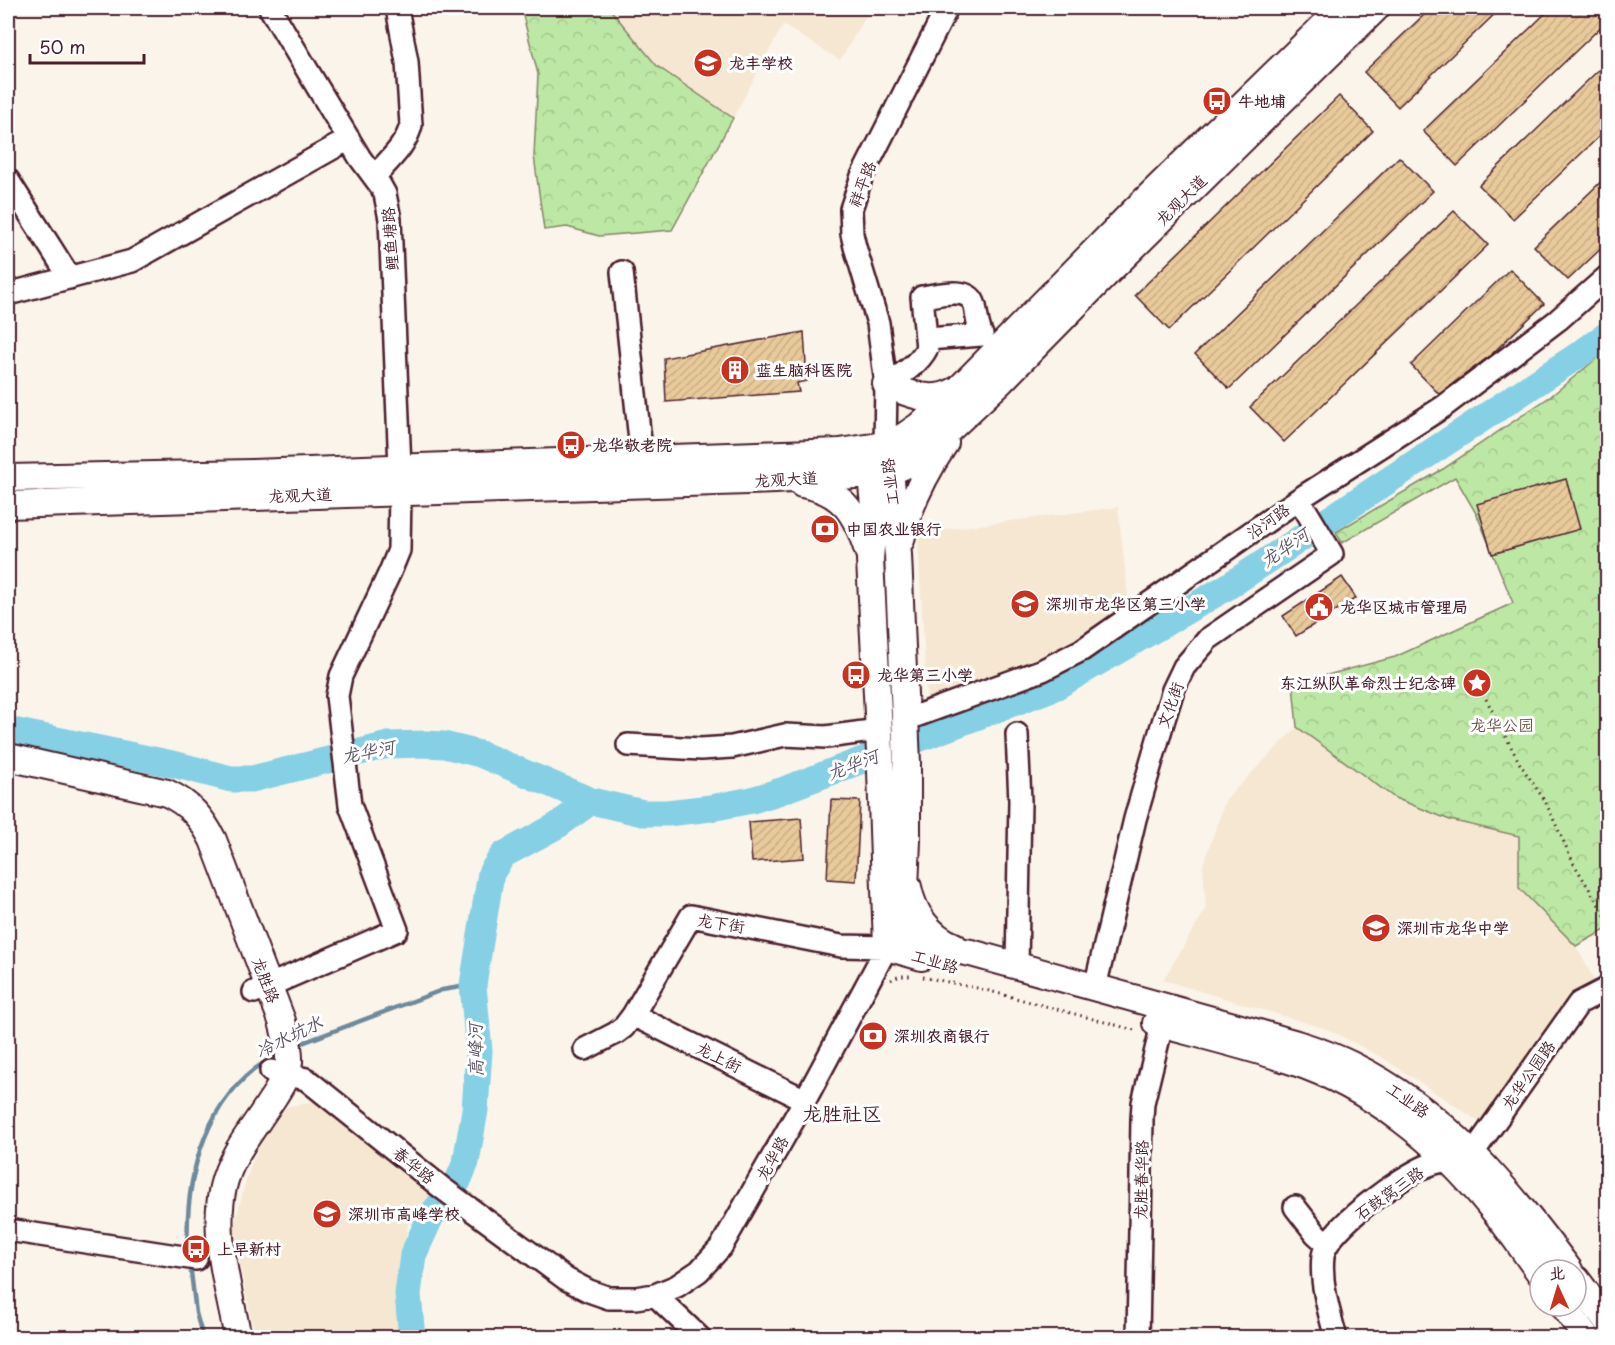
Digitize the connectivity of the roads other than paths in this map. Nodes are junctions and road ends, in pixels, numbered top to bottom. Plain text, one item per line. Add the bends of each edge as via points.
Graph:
1 (270, 8) edge
2 (397, 8) edge
3 (947, 8) edge
4 (1342, 8) edge
5 (1377, 8) edge
6 (349, 139) junction
7 (375, 177) junction
8 (8, 180) edge
9 (622, 272) dead end
10 (70, 278) junction
11 (1606, 278) edge
12 (8, 294) edge
13 (927, 339) junction
14 (989, 343) junction
15 (886, 384) junction
16 (958, 390) junction
17 (957, 424) junction
18 (885, 445) junction
19 (642, 459) junction
20 (881, 472) junction
21 (8, 478) edge
22 (400, 480) junction
23 (775, 480) junction
24 (8, 505) edge
25 (1303, 505) junction
26 (898, 555) junction
27 (870, 560) junction
28 (905, 723) junction
29 (879, 733) junction
30 (1017, 734) dead end
31 (628, 745) dead end
32 (8, 757) edge
33 (8, 773) edge
34 (906, 872) junction
35 (895, 943) junction
36 (970, 953) junction
37 (1017, 966) junction
38 (1095, 987) junction
39 (261, 988) junction
40 (1608, 988) edge
41 (633, 1015) junction
42 (1155, 1029) junction
43 (585, 1049) dead end
44 (279, 1058) junction
45 (805, 1100) junction
46 (1473, 1153) junction
47 (1448, 1160) junction
48 (1295, 1207) dead end
49 (8, 1230) edge
50 (1327, 1244) junction
51 (190, 1258) dead end
52 (1529, 1258) edge
53 (1560, 1258) edge
54 (655, 1295) junction
55 (1588, 1295) edge
56 (1573, 1318) edge
57 (1608, 1322) edge
58 (224, 1338) edge
59 (238, 1338) edge
60 (700, 1338) edge
61 (1138, 1338) edge
62 (1336, 1338) edge
63 (1587, 1338) edge

1 - 6 street, 鲤鱼塘路
2 - 7 street via 407,62 411,125 401,147
3 - 15 street, 祥平路 via 862,176 851,209 855,248 878,323
4 - 14 main road, 龙观大道 via 1134,211
5 - 17 main road, 龙观大道
6 - 7 street, 鲤鱼塘路
6 - 10 street via 151,252 112,268
7 - 22 street, 鲤鱼塘路 via 385,194 390,219
8 - 10 street
9 - 19 street
10 - 12 street
11 - 25 street, 沿河路 via 1558,320 1443,407
13 - 14 street
13 - 14 street via 922,297 959,293 974,302 977,321
13 - 15 street via 924,354
14 - 16 main road, 龙观大道
15 - 16 main road via 926,398
15 - 18 street, 祥平路
16 - 18 main road, 龙观大道 via 919,426
17 - 20 main road, 龙观大道 via 923,454 901,467
17 - 26 main road via 913,504
18 - 19 main road, 龙观大道 via 840,452
18 - 20 main road, 工业路
19 - 22 main road, 龙观大道
20 - 23 main road, 龙观大道
20 - 26 main road, 工业路
20 - 27 main road, 工业路
21 - 22 main road, 龙观大道
22 - 23 main road, 龙观大道
22 - 24 main road, 龙观大道
22 - 39 street, 鲤鱼塘路 via 399,550 338,686 340,736 352,813 397,930
23 - 27 main road via 820,488 840,499 857,522
25 - 28 street, 沿河路 via 1101,629 1082,650 1042,670
25 - 38 street, 文化街 via 1332,554 1208,639 1184,667 1173,690
26 - 28 main road, 工业路
27 - 29 main road, 工业路
28 - 34 main road, 工业路
29 - 31 street via 784,735 712,748
29 - 35 main road, 工业路
30 - 37 street
32 - 39 main road, 龙胜路 via 154,789 189,806 213,840
33 - 39 main road, 龙胜路 via 150,805 176,815 200,849
34 - 35 main road, 工业路
34 - 36 main road via 913,904 926,926 948,944
35 - 36 main road, 工业路
35 - 41 street, 龙下街 via 841,946 691,916
35 - 42 main road, 工业路
35 - 45 street, 龙华路
36 - 37 main road, 工业路
37 - 38 main road, 工业路
38 - 46 main road, 工业路 via 1255,1032 1350,1064 1424,1111
39 - 44 main road, 龙胜路
40 - 46 street, 龙华公园路 via 1579,1003
41 - 43 street, 龙下街 via 616,1033
41 - 45 street, 龙上街
42 - 47 main road, 工业路 via 1293,1061 1324,1074 1382,1106
42 - 61 street, 龙胜春华路 via 1143,1103
44 - 54 street, 春华路 via 442,1188 566,1279 609,1298
44 - 58 main road via 229,1133 208,1185 208,1249
44 - 59 main road via 282,1084 228,1169 220,1206 222,1247
45 - 54 street, 龙华路 via 721,1248 699,1271
46 - 47 street
46 - 53 main road, 工业路 via 1510,1192
47 - 50 street, 石鼓窝三路 via 1426,1167 1378,1196
47 - 52 main road, 工业路 via 1492,1208
48 - 50 street
49 - 51 street
50 - 62 street via 1323,1281
54 - 60 street
55 - 57 main road
56 - 63 main road

